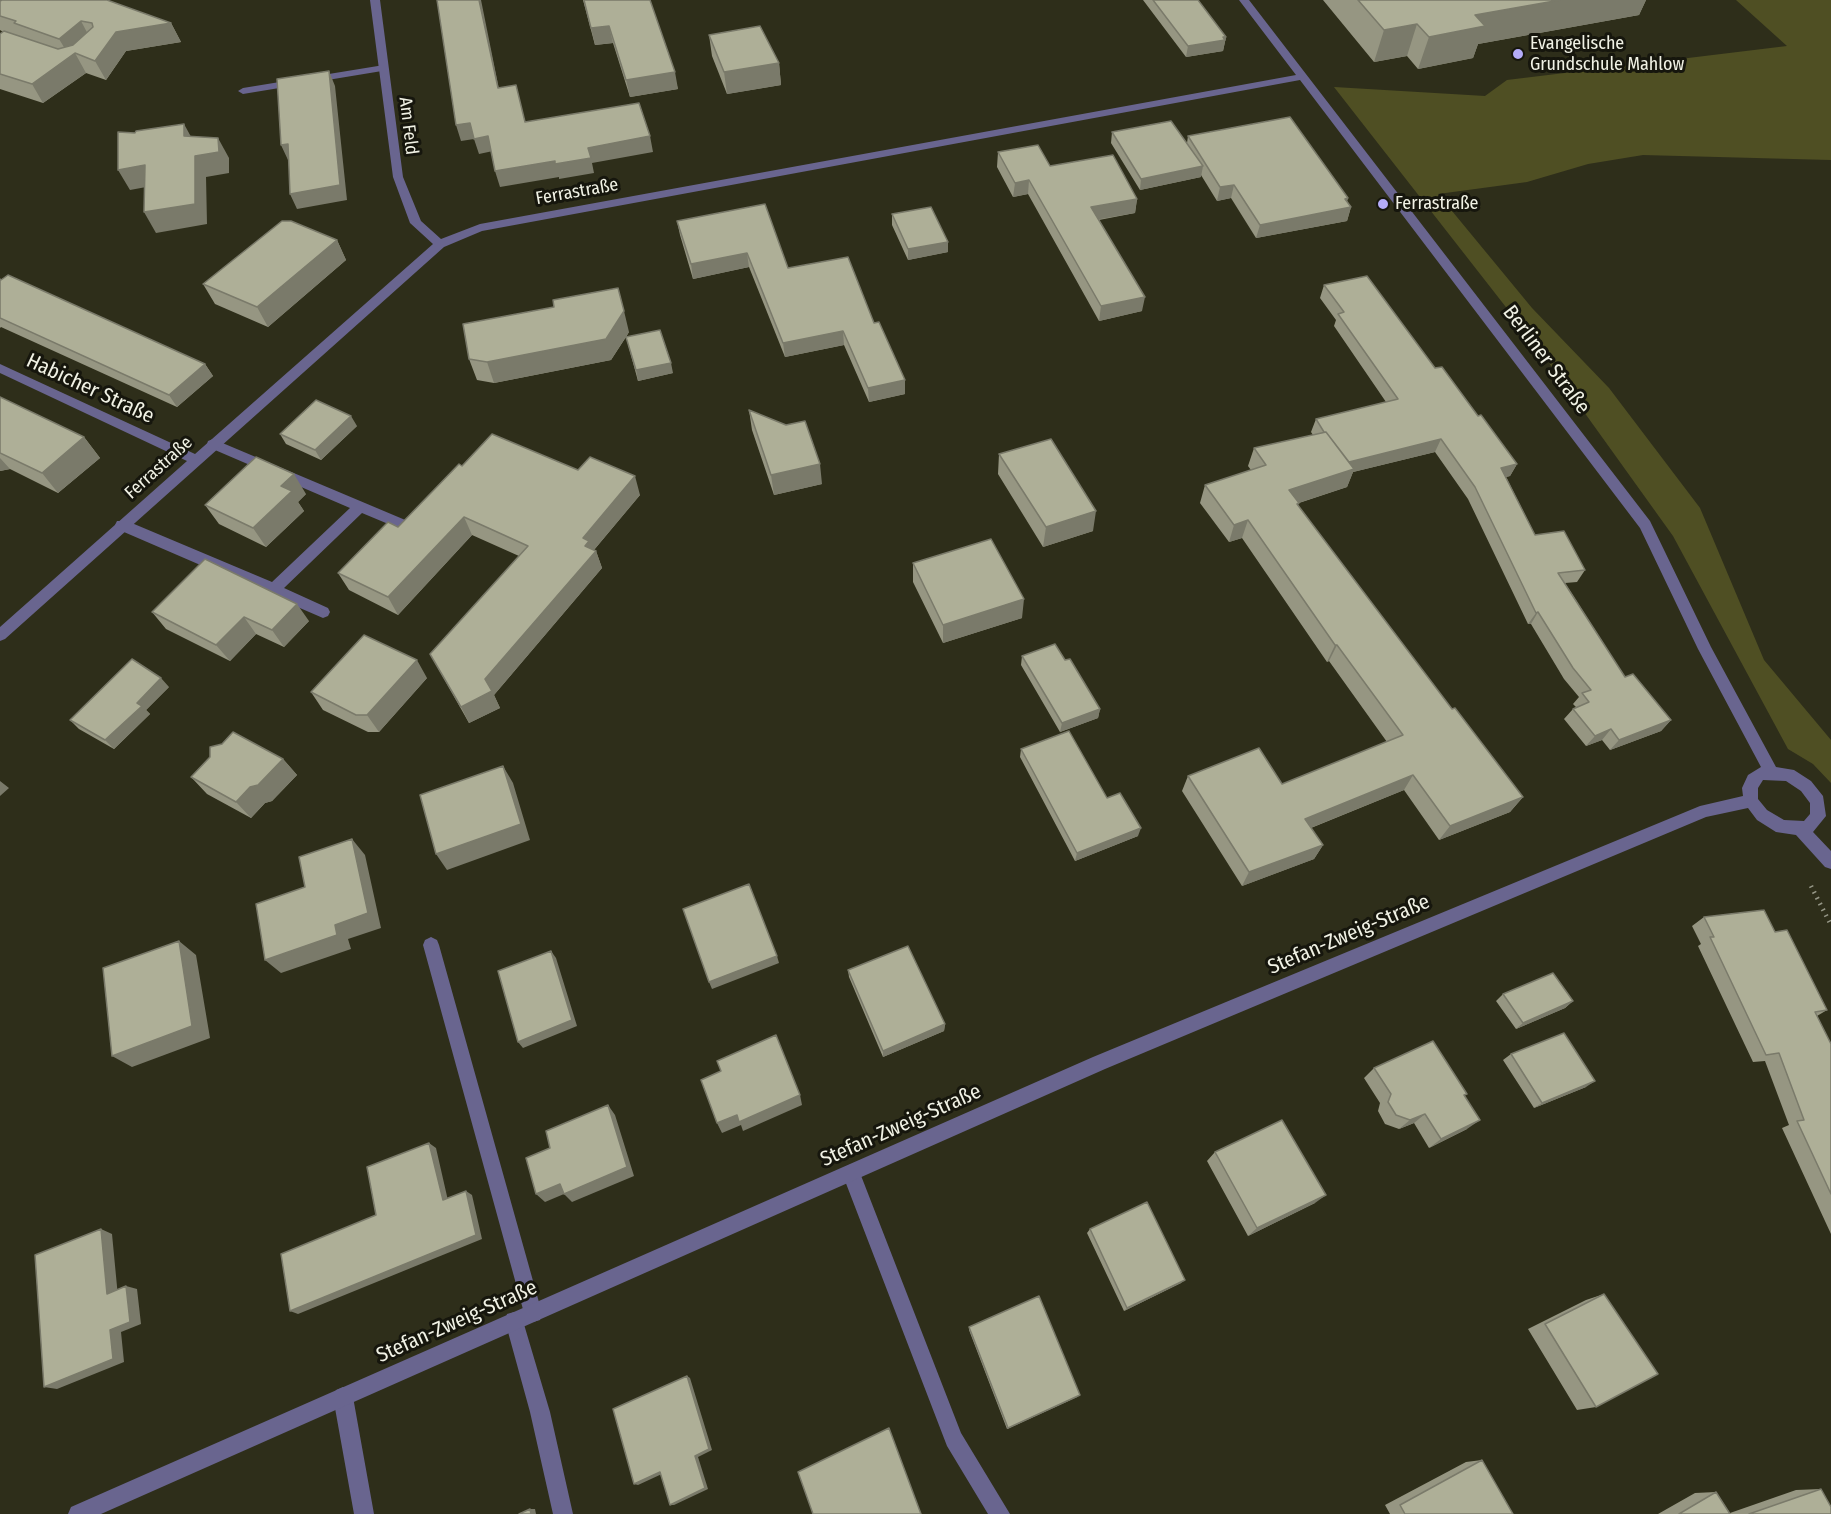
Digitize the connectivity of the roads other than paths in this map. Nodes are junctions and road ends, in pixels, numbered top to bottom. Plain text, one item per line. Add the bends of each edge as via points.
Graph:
1 (375, 0) edge
2 (1244, 0) edge
3 (384, 68) junction
4 (1302, 77) junction
5 (243, 91) dead end
6 (440, 244) junction
7 (0, 368) edge
8 (213, 444) junction
9 (196, 460) junction
10 (360, 507) junction
11 (122, 525) junction
12 (405, 526) edge
13 (274, 589) junction
14 (323, 612) dead end
15 (0, 634) edge
16 (1771, 772) junction
17 (1751, 801) junction
18 (1800, 829) junction
19 (1831, 862) edge
20 (431, 945) dead end
21 (850, 1173) junction
22 (533, 1313) junction
23 (514, 1321) junction
24 (343, 1396) junction
25 (78, 1514) edge
26 (364, 1514) edge
27 (563, 1514) edge
28 (1000, 1514) edge

1 - 3 street, Am Feld
2 - 4 street, Berliner Straße
3 - 5 street
3 - 6 street, Am Feld via 398,177 416,223
4 - 6 street, Ferrastraße via 480,228
4 - 16 street, Berliner Straße via 1645,525
6 - 8 street, Ferrastraße
7 - 9 street, Habicher Straße
8 - 9 street, Ferrastraße
8 - 10 street
9 - 11 street, Ferrastraße
10 - 12 street
10 - 13 street
11 - 13 street
11 - 15 street, Ferrastraße
13 - 14 street
16 - 17 street via 1753,780
16 - 18 street via 1798,780 1818,801 1815,822
17 - 18 street via 1771,822
17 - 21 street, Stefan-Zweig-Straße via 1705,811 1649,834 1099,1063
18 - 19 street
20 - 22 street
21 - 22 street, Stefan-Zweig-Straße
21 - 28 street via 954,1439
22 - 23 street, Stefan-Zweig-Straße
23 - 24 street, Stefan-Zweig-Straße
23 - 27 street
24 - 25 street, Stefan-Zweig-Straße
24 - 26 street

